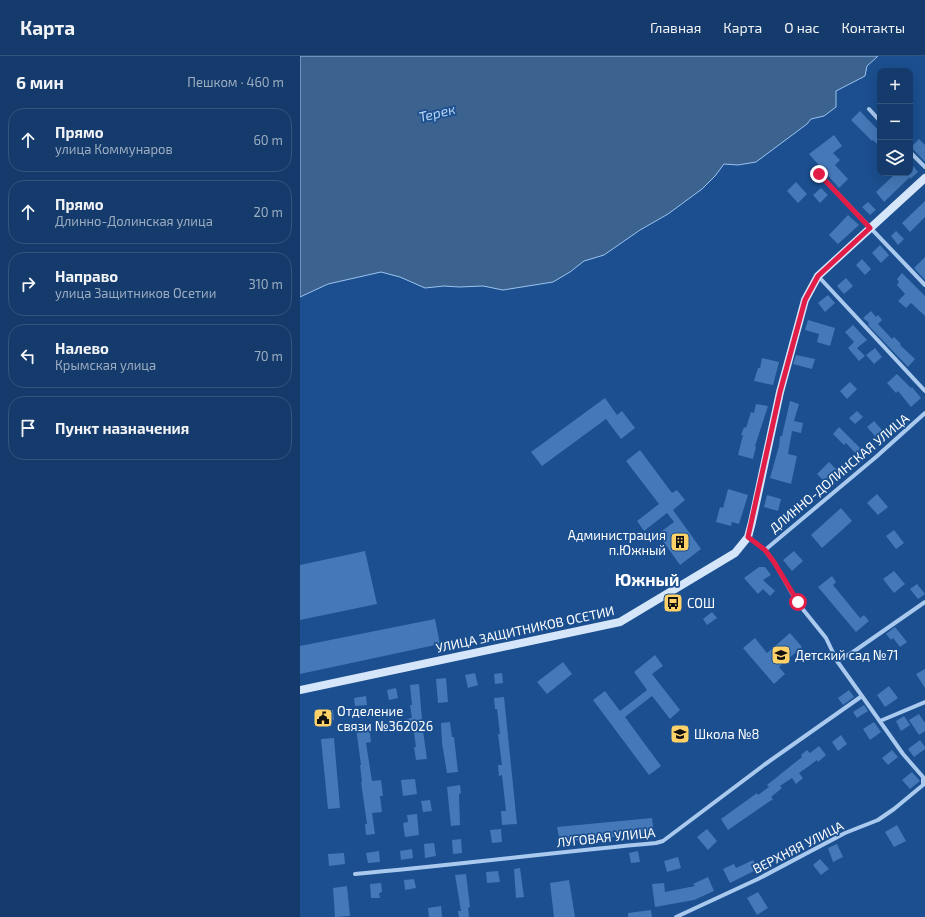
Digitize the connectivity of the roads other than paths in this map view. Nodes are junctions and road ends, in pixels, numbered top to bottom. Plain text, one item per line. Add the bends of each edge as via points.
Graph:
1 (869, 110) dead end
2 (877, 118) edge
3 (913, 155) edge
4 (925, 167) edge
5 (819, 174) dead end
6 (925, 178) edge
7 (870, 228) junction
8 (818, 276) junction
9 (925, 285) edge
10 (925, 391) edge
11 (925, 413) edge
12 (748, 537) junction
13 (765, 550) junction
14 (925, 602) edge
15 (838, 661) junction
16 (300, 690) edge
17 (862, 696) junction
18 (925, 702) edge
19 (880, 721) junction
20 (924, 785) edge
21 (355, 874) dead end
22 (676, 917) edge

1 - 2 street
3 - 4 street
5 - 7 street
6 - 7 street, УЛИЦА ЗАЩИТНИКОВ ОСЕТИИ
7 - 8 street, УЛИЦА ЗАЩИТНИКОВ ОСЕТИИ
7 - 9 street
8 - 10 street
8 - 12 street, УЛИЦА ЗАЩИТНИКОВ ОСЕТИИ via 805,300 780,392
11 - 13 street, ДЛИННО-ДОЛИНСКАЯ УЛИЦА
12 - 13 street, ДЛИННО-ДОЛИНСКАЯ УЛИЦА
12 - 16 street, УЛИЦА ЗАЩИТНИКОВ ОСЕТИИ via 735,553 620,622
13 - 15 street via 798,602 826,638
14 - 15 street
15 - 17 street
17 - 19 street
17 - 21 street, ЛУГОВАЯ УЛИЦА via 663,841
18 - 19 street
19 - 20 street via 923,777
20 - 22 street, ВЕРХНЯЯ УЛИЦА via 878,820 845,833 758,879

